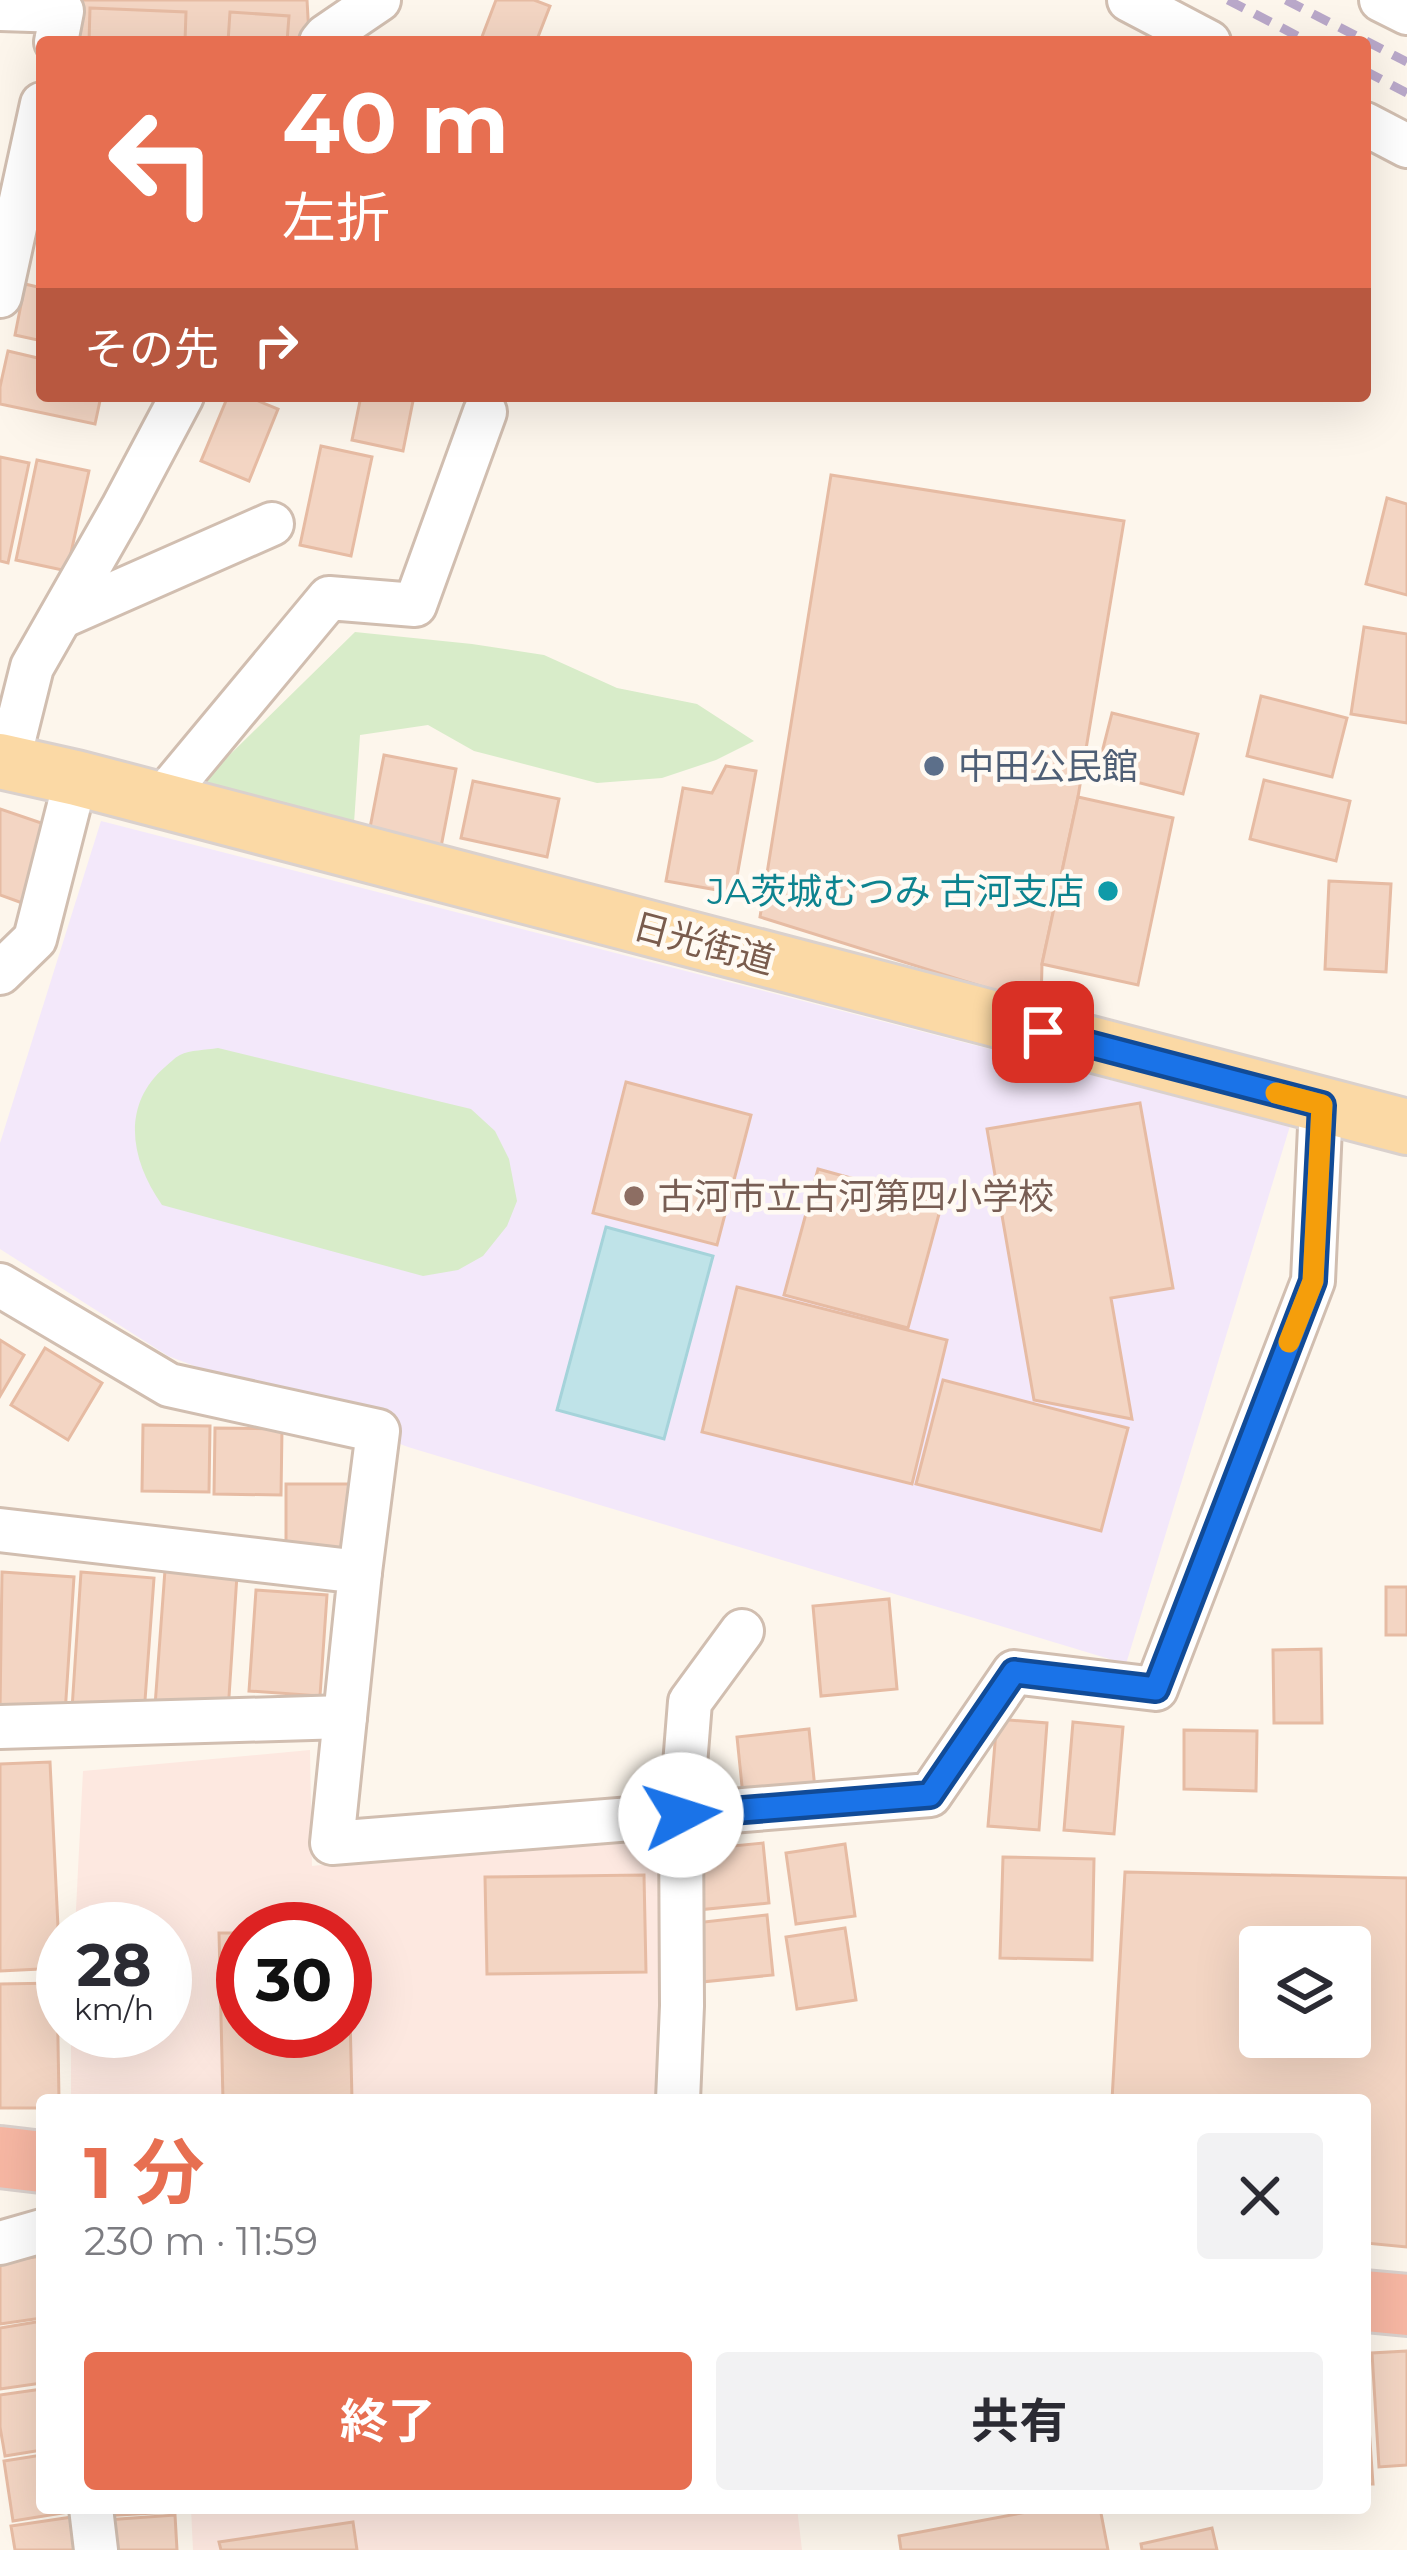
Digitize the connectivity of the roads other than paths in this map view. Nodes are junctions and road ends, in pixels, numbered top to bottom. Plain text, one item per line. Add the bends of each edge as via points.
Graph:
1 (380, 0) edge
2 (1129, 0) edge
3 (1381, 0) edge
4 (0, 9) edge
5 (1407, 13) edge
6 (57, 36) edge
7 (325, 36) edge
8 (1198, 36) edge
9 (1371, 127) edge
10 (36, 131) edge
11 (1407, 146) edge
12 (0, 296) edge
13 (179, 402) edge
14 (485, 412) dead end
15 (272, 524) dead end
16 (61, 617) junction
17 (4, 762) edge
18 (76, 778) junction
19 (161, 800) junction
20 (0, 974) edge
21 (1322, 1105) junction
22 (1407, 1127) edge
23 (0, 1285) edge
24 (0, 1530) edge
25 (360, 1572) junction
26 (742, 1631) dead end
27 (345, 1717) junction
28 (0, 1727) edge
29 (681, 1815) junction
30 (678, 2094) edge
31 (0, 2157) edge
32 (36, 2161) edge
33 (36, 2233) edge
34 (0, 2243) edge
35 (1371, 2302) edge
36 (1407, 2305) edge
37 (92, 2514) edge
38 (96, 2550) edge

1 - 7 street
2 - 8 street
3 - 5 street
4 - 6 street via 62,11
9 - 11 street
10 - 12 street
13 - 16 street
14 - 19 street via 416,605 328,598
15 - 16 street
16 - 17 street via 32,667
17 - 18 main road, 日光街道
18 - 19 main road, 日光街道
18 - 20 street via 35,939
19 - 21 main road, 日光街道
21 - 22 main road, 日光街道
21 - 29 street via 1313,1281 1156,1689 1014,1672 930,1795
23 - 25 street via 169,1384 378,1431
24 - 25 street
25 - 27 street
26 - 29 street via 690,1702
27 - 28 street
27 - 29 street via 332,1843
29 - 30 street
31 - 32 highway
33 - 34 street
35 - 36 highway
37 - 38 street

